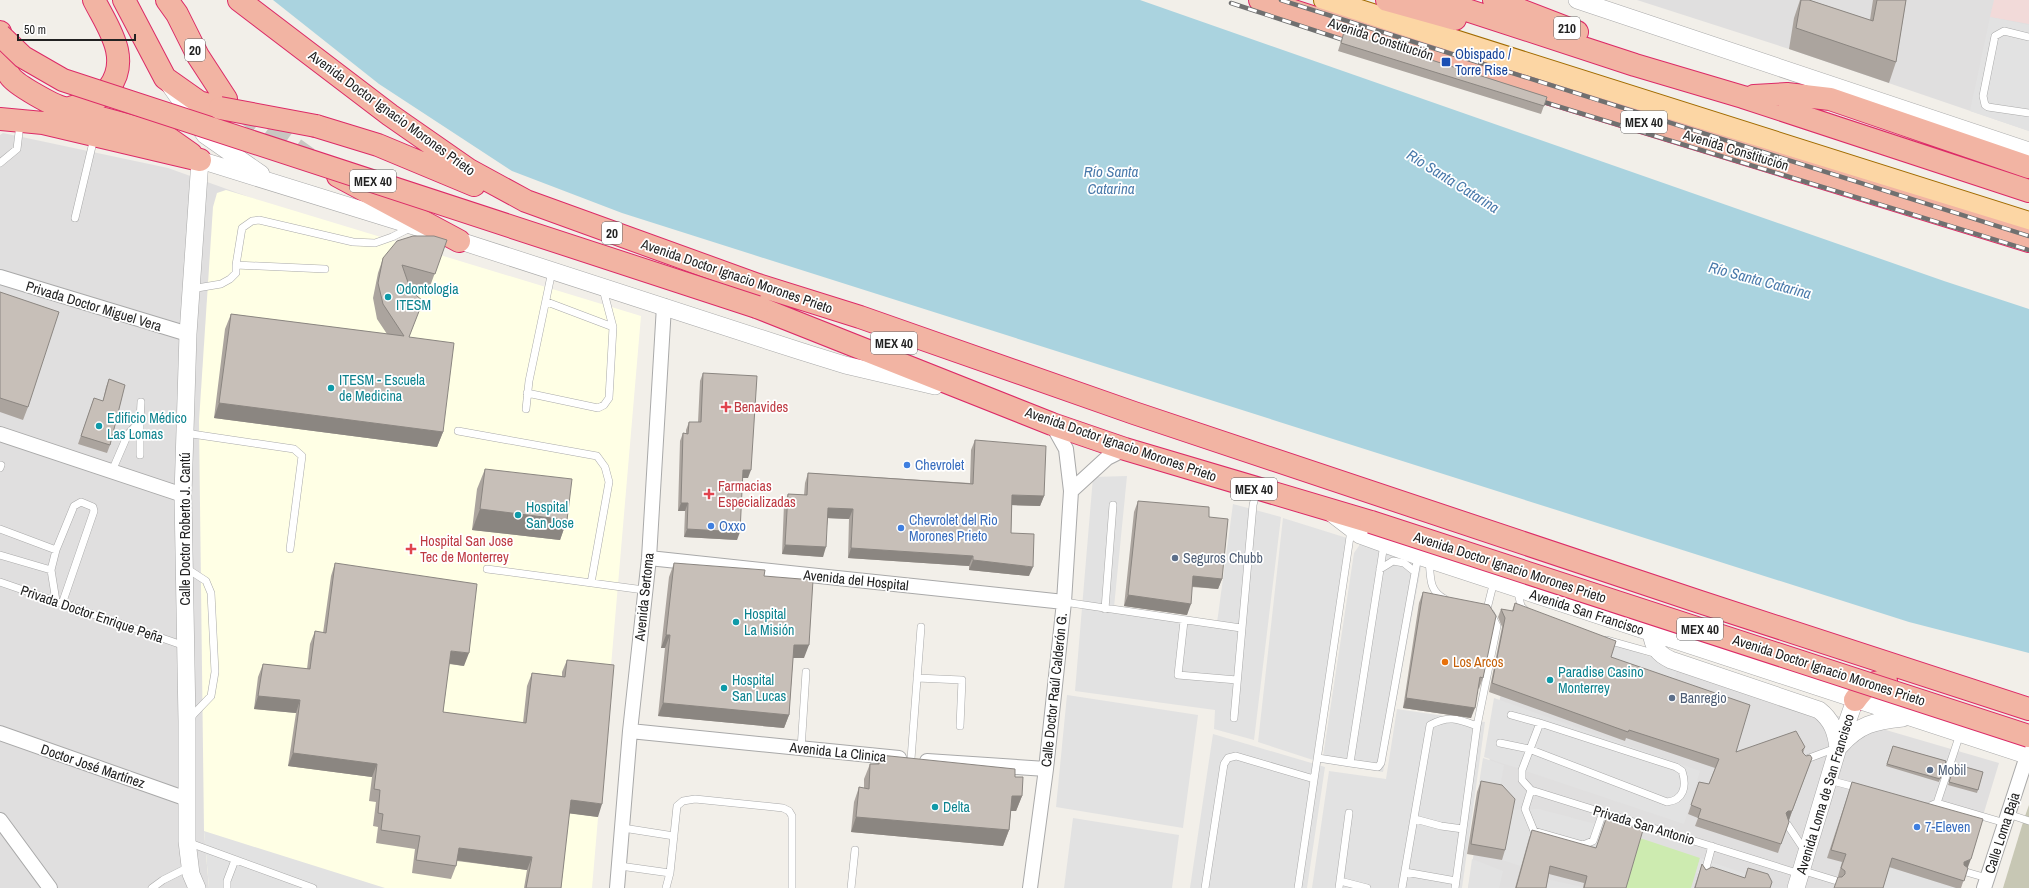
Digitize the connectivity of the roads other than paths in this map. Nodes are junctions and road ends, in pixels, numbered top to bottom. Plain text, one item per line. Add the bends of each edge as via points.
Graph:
1 (94, 0) edge
2 (124, 0) edge
3 (167, 0) edge
4 (239, 0) edge
5 (1260, 0) edge
6 (1325, 0) edge
7 (1387, 0) edge
8 (1436, 0) edge
9 (1494, 0) edge
10 (1577, 0) edge
11 (1502, 22) junction
12 (0, 34) edge
13 (2029, 37) edge
14 (1635, 65) junction
15 (163, 75) junction
16 (1743, 97) junction
17 (223, 104) junction
18 (65, 108) junction
19 (2029, 113) edge
20 (10, 120) edge
21 (95, 136) junction
22 (2029, 151) edge
23 (200, 160) junction
24 (0, 163) edge
25 (319, 166) tunnel mouth
26 (2029, 168) edge
27 (274, 183) junction
28 (2029, 191) edge
29 (526, 201) junction
30 (75, 218) dead end
31 (2029, 224) edge
32 (413, 226) junction
33 (459, 241) junction
34 (2029, 241) edge
35 (236, 265) junction
36 (325, 269) dead end
37 (552, 271) junction
38 (0, 277) edge
39 (603, 287) junction
40 (191, 289) junction
41 (547, 302) junction
42 (664, 306) junction
43 (757, 307) junction
44 (613, 327) junction
45 (188, 334) junction
46 (1031, 376) junction
47 (527, 393) junction
48 (990, 398) junction
49 (141, 402) dead end
50 (526, 409) dead end
51 (140, 421) junction
52 (1052, 424) junction
53 (458, 431) dead end
54 (185, 433) junction
55 (0, 434) edge
56 (1125, 449) junction
57 (140, 455) dead end
58 (112, 471) junction
59 (1257, 489) junction
60 (1071, 491) junction
61 (183, 495) junction
62 (1113, 505) dead end
63 (0, 529) edge
64 (1361, 529) junction
65 (1384, 544) junction
66 (290, 549) dead end
67 (56, 550) junction
68 (0, 555) edge
69 (649, 558) junction
70 (1424, 558) junction
71 (184, 567) junction
72 (487, 569) dead end
73 (1380, 569) junction
74 (51, 570) junction
75 (1415, 572) junction
76 (1494, 580) junction
77 (0, 582) edge
78 (591, 583) junction
79 (1516, 588) junction
80 (644, 590) junction
81 (1454, 601) edge
82 (59, 602) junction
83 (1064, 602) junction
84 (1474, 606) edge
85 (1105, 609) junction
86 (1488, 609) junction
87 (1535, 615) edge
88 (1184, 621) junction
89 (920, 627) dead end
90 (1241, 628) junction
91 (1651, 632) junction
92 (1602, 638) edge
93 (185, 646) junction
94 (1660, 655) junction
95 (806, 672) dead end
96 (917, 678) junction
97 (1237, 680) junction
98 (1855, 700) junction
99 (2029, 710) edge
100 (1511, 716) dead end
101 (1906, 717) junction
102 (1234, 718) dead end
103 (187, 721) junction
104 (1540, 723) junction
105 (960, 726) dead end
106 (1477, 726) junction
107 (630, 731) junction
108 (0, 733) edge
109 (1960, 734) junction
110 (1500, 743) dead end
111 (1838, 748) junction
112 (801, 749) junction
113 (1529, 749) junction
114 (2028, 749) edge
115 (1318, 758) junction
116 (911, 759) junction
117 (1804, 760) edge
118 (1350, 763) junction
119 (1046, 769) junction
120 (1314, 778) junction
121 (1828, 780) junction
122 (1531, 790) junction
123 (1864, 790) edge
124 (187, 799) junction
125 (1937, 803) junction
126 (1915, 804) edge
127 (1603, 812) junction
128 (1350, 813) dead end
129 (2006, 818) junction
130 (1415, 819) junction
131 (0, 820) edge
132 (2029, 821) edge
133 (1787, 824) edge
134 (624, 828) junction
135 (1463, 829) junction
136 (674, 836) junction
137 (187, 841) junction
138 (1712, 846) junction
139 (855, 850) dead end
140 (1806, 854) junction
141 (235, 860) junction
142 (620, 866) junction
143 (1405, 872) junction
144 (1966, 872) edge
145 (670, 873) junction
146 (1704, 876) edge
147 (1799, 877) edge
148 (191, 879) edge
149 (1837, 881) edge
150 (1985, 883) edge
151 (1339, 885) edge
152 (1455, 885) edge
153 (792, 886) edge
154 (50, 888) edge
155 (152, 888) edge
156 (227, 888) edge
157 (313, 888) edge
158 (617, 888) edge
159 (666, 888) edge
160 (851, 888) edge
161 (1030, 888) edge
162 (1204, 888) edge
163 (1298, 888) edge
164 (1367, 888) edge
165 (1402, 888) edge

1 - 18 highway via 117,50 117,68 113,83 100,98 86,105
2 - 15 highway
3 - 17 highway, 20 via 177,14
4 - 29 highway, Avenida Doctor Ignacio Morones Prieto / 20 via 390,115 469,170
5 - 34 highway, Avenida Constitución / MEX 40 via 1498,78
6 - 31 main road, Avenida Constitución
7 - 11 highway via 1465,21
8 - 11 highway
9 - 14 highway, 210 via 1599,40
10 - 22 street
11 - 14 highway
12 - 18 highway via 3,64 11,78 25,89
12 - 43 highway, MEX 40, bridge via 24,57 63,80
13 - 19 lane via 2004,31 1995,36 1983,96 1988,107
14 - 16 highway
15 - 17 highway via 199,102
15 - 27 street via 205,135
16 - 26 highway via 1787,94 1830,99
16 - 28 highway
17 - 29 highway, bridge via 316,126 378,145 491,192
18 - 23 highway via 164,135
20 - 21 highway
20 - 24 lane via 17,149
21 - 23 highway
21 - 30 lane
23 - 27 street
23 - 40 street, Calle Doctor Roberto J. Cantú
25 - 33 highway
27 - 32 street
29 - 46 highway, Avenida Doctor Ignacio Morones Prieto / 20 via 758,284
32 - 33 street
32 - 35 lane via 392,238 375,243 353,242 259,220 252,221 242,228
33 - 37 street
35 - 36 lane
35 - 40 lane via 236,273 226,282
37 - 39 street
37 - 41 lane
38 - 45 street, Privada Doctor Miguel Vera
39 - 42 street
39 - 44 lane
40 - 45 street, Calle Doctor Roberto J. Cantú
41 - 44 lane
41 - 47 lane
42 - 48 street via 845,365
42 - 69 street, Avenida Sertoma
43 - 46 highway, Avenida Doctor Ignacio Morones Prieto / MEX 40 via 972,365
43 - 48 highway, Avenida Doctor Ignacio Morones Prieto
44 - 47 lane via 609,398 604,405 598,408
45 - 54 street, Calle Doctor Roberto J. Cantú
46 - 99 highway, Avenida Doctor Ignacio Morones Prieto / MEX 40 via 1684,598
47 - 50 lane
48 - 52 highway, Avenida Doctor Ignacio Morones Prieto / MEX 40
49 - 51 lane
51 - 57 lane
51 - 58 lane via 128,434
52 - 56 highway, Avenida Doctor Ignacio Morones Prieto / MEX 40
52 - 60 street, Calle Doctor Raúl Calderón G. via 1066,449
53 - 78 lane via 596,456 605,466 609,482
54 - 61 street, Calle Doctor Roberto J. Cantú
54 - 66 lane via 294,449 302,456
55 - 58 street
56 - 59 highway, Avenida Doctor Ignacio Morones Prieto / MEX 40
56 - 60 street via 1108,458
58 - 61 street
59 - 64 highway, Avenida Doctor Ignacio Morones Prieto / MEX 40 via 1327,509
59 - 90 lane via 1253,504
60 - 83 street, Calle Doctor Raúl Calderón G.
61 - 71 street, Calle Doctor Roberto J. Cantú
62 - 85 lane
63 - 67 lane
64 - 65 street, Avenida San Francisco
64 - 114 highway, Avenida Doctor Ignacio Morones Prieto / MEX 40, bridge
64 - 115 lane via 1350,550
65 - 70 street, Avenida San Francisco
65 - 73 lane
67 - 74 lane
67 - 82 lane via 74,506 81,502 93,507 93,515
68 - 74 lane
69 - 80 street, Avenida Sertoma
69 - 83 street, Avenida del Hospital
70 - 75 lane
70 - 76 street, Avenida San Francisco
70 - 81 lane via 1437,595
71 - 93 street, Calle Doctor Roberto J. Cantú
71 - 103 lane via 206,581 211,593 215,672 211,696
72 - 78 lane
73 - 75 lane via 1393,561 1404,563
73 - 118 lane
74 - 82 lane
75 - 118 lane via 1381,763 1378,767 1371,768
76 - 79 street, Avenida San Francisco
76 - 86 lane
77 - 82 lane, Privada Doctor Enrique Peña
78 - 80 lane
79 - 87 lane via 1521,606 1527,613
79 - 91 street, Avenida San Francisco
80 - 107 street, Avenida Sertoma
82 - 93 lane, Privada Doctor Enrique Peña
83 - 85 lane
83 - 119 street, Calle Doctor Raúl Calderón G.
84 - 86 lane
85 - 88 lane
86 - 106 lane via 1497,626
88 - 90 lane
88 - 97 lane via 1178,675
89 - 96 lane
90 - 97 lane
91 - 94 street via 1653,643
91 - 98 street, Avenida San Francisco
92 - 94 lane
93 - 103 street, Calle Doctor Roberto J. Cantú
94 - 111 street via 1820,710 1834,727
95 - 112 lane
96 - 105 lane via 962,680
96 - 116 lane
97 - 102 lane
98 - 99 highway via 1872,683 1887,681
98 - 101 street, Avenida Doctor Ignacio Morones Prieto
98 - 111 street, Avenida Loma de San Francisco
100 - 104 lane
101 - 109 street, Avenida Doctor Ignacio Morones Prieto
101 - 111 street via 1862,727
103 - 124 street, Calle Doctor Roberto J. Cantú
104 - 113 lane
104 - 113 lane via 1676,767 1682,771 1684,778 1680,797 1667,802
106 - 130 lane via 1450,717 1430,725
106 - 135 lane
107 - 112 street, Avenida La Clinica
107 - 134 street, Avenida Sertoma
108 - 124 street, Doctor José Martínez
109 - 114 street, Avenida Doctor Ignacio Morones Prieto
109 - 125 lane
110 - 113 lane
111 - 117 lane
111 - 121 street, Avenida Loma de San Francisco
112 - 116 street, Avenida La Clinica
113 - 122 lane via 1522,770 1522,780
114 - 129 street, Calle Loma Baja
115 - 118 lane
115 - 120 lane
116 - 119 street, Avenida La Clinica
119 - 161 street, Calle Doctor Raúl Calderón G.
120 - 162 lane via 1243,757 1228,758 1224,764
120 - 163 lane
121 - 123 lane
121 - 140 street, Avenida Loma de San Francisco
122 - 127 lane, Privada San Antonio
122 - 127 lane via 1525,808 1534,830 1583,845 1593,841
124 - 137 street, Calle Doctor Roberto J. Cantú
125 - 126 lane via 1930,806
125 - 129 lane
127 - 138 lane, Privada San Antonio
128 - 151 lane
129 - 132 lane
129 - 150 street, Calle Loma Baja
130 - 135 lane
130 - 143 lane
131 - 154 street
133 - 140 lane
134 - 136 lane
134 - 142 street, Avenida Sertoma
135 - 152 lane
136 - 145 lane
136 - 153 lane via 677,806 683,801 695,799 782,808 789,811 792,816
137 - 141 lane
137 - 148 street, Calle Doctor Roberto J. Cantú
138 - 146 lane
138 - 147 lane, Privada San Antonio
139 - 160 lane
140 - 147 street, Avenida Loma de San Francisco
141 - 156 lane
141 - 157 lane
142 - 145 lane
142 - 158 street, Avenida Sertoma
143 - 152 lane
143 - 165 lane
144 - 150 lane
145 - 159 lane
147 - 149 lane, Privada San Antonio
148 - 155 lane via 163,880
151 - 164 lane

